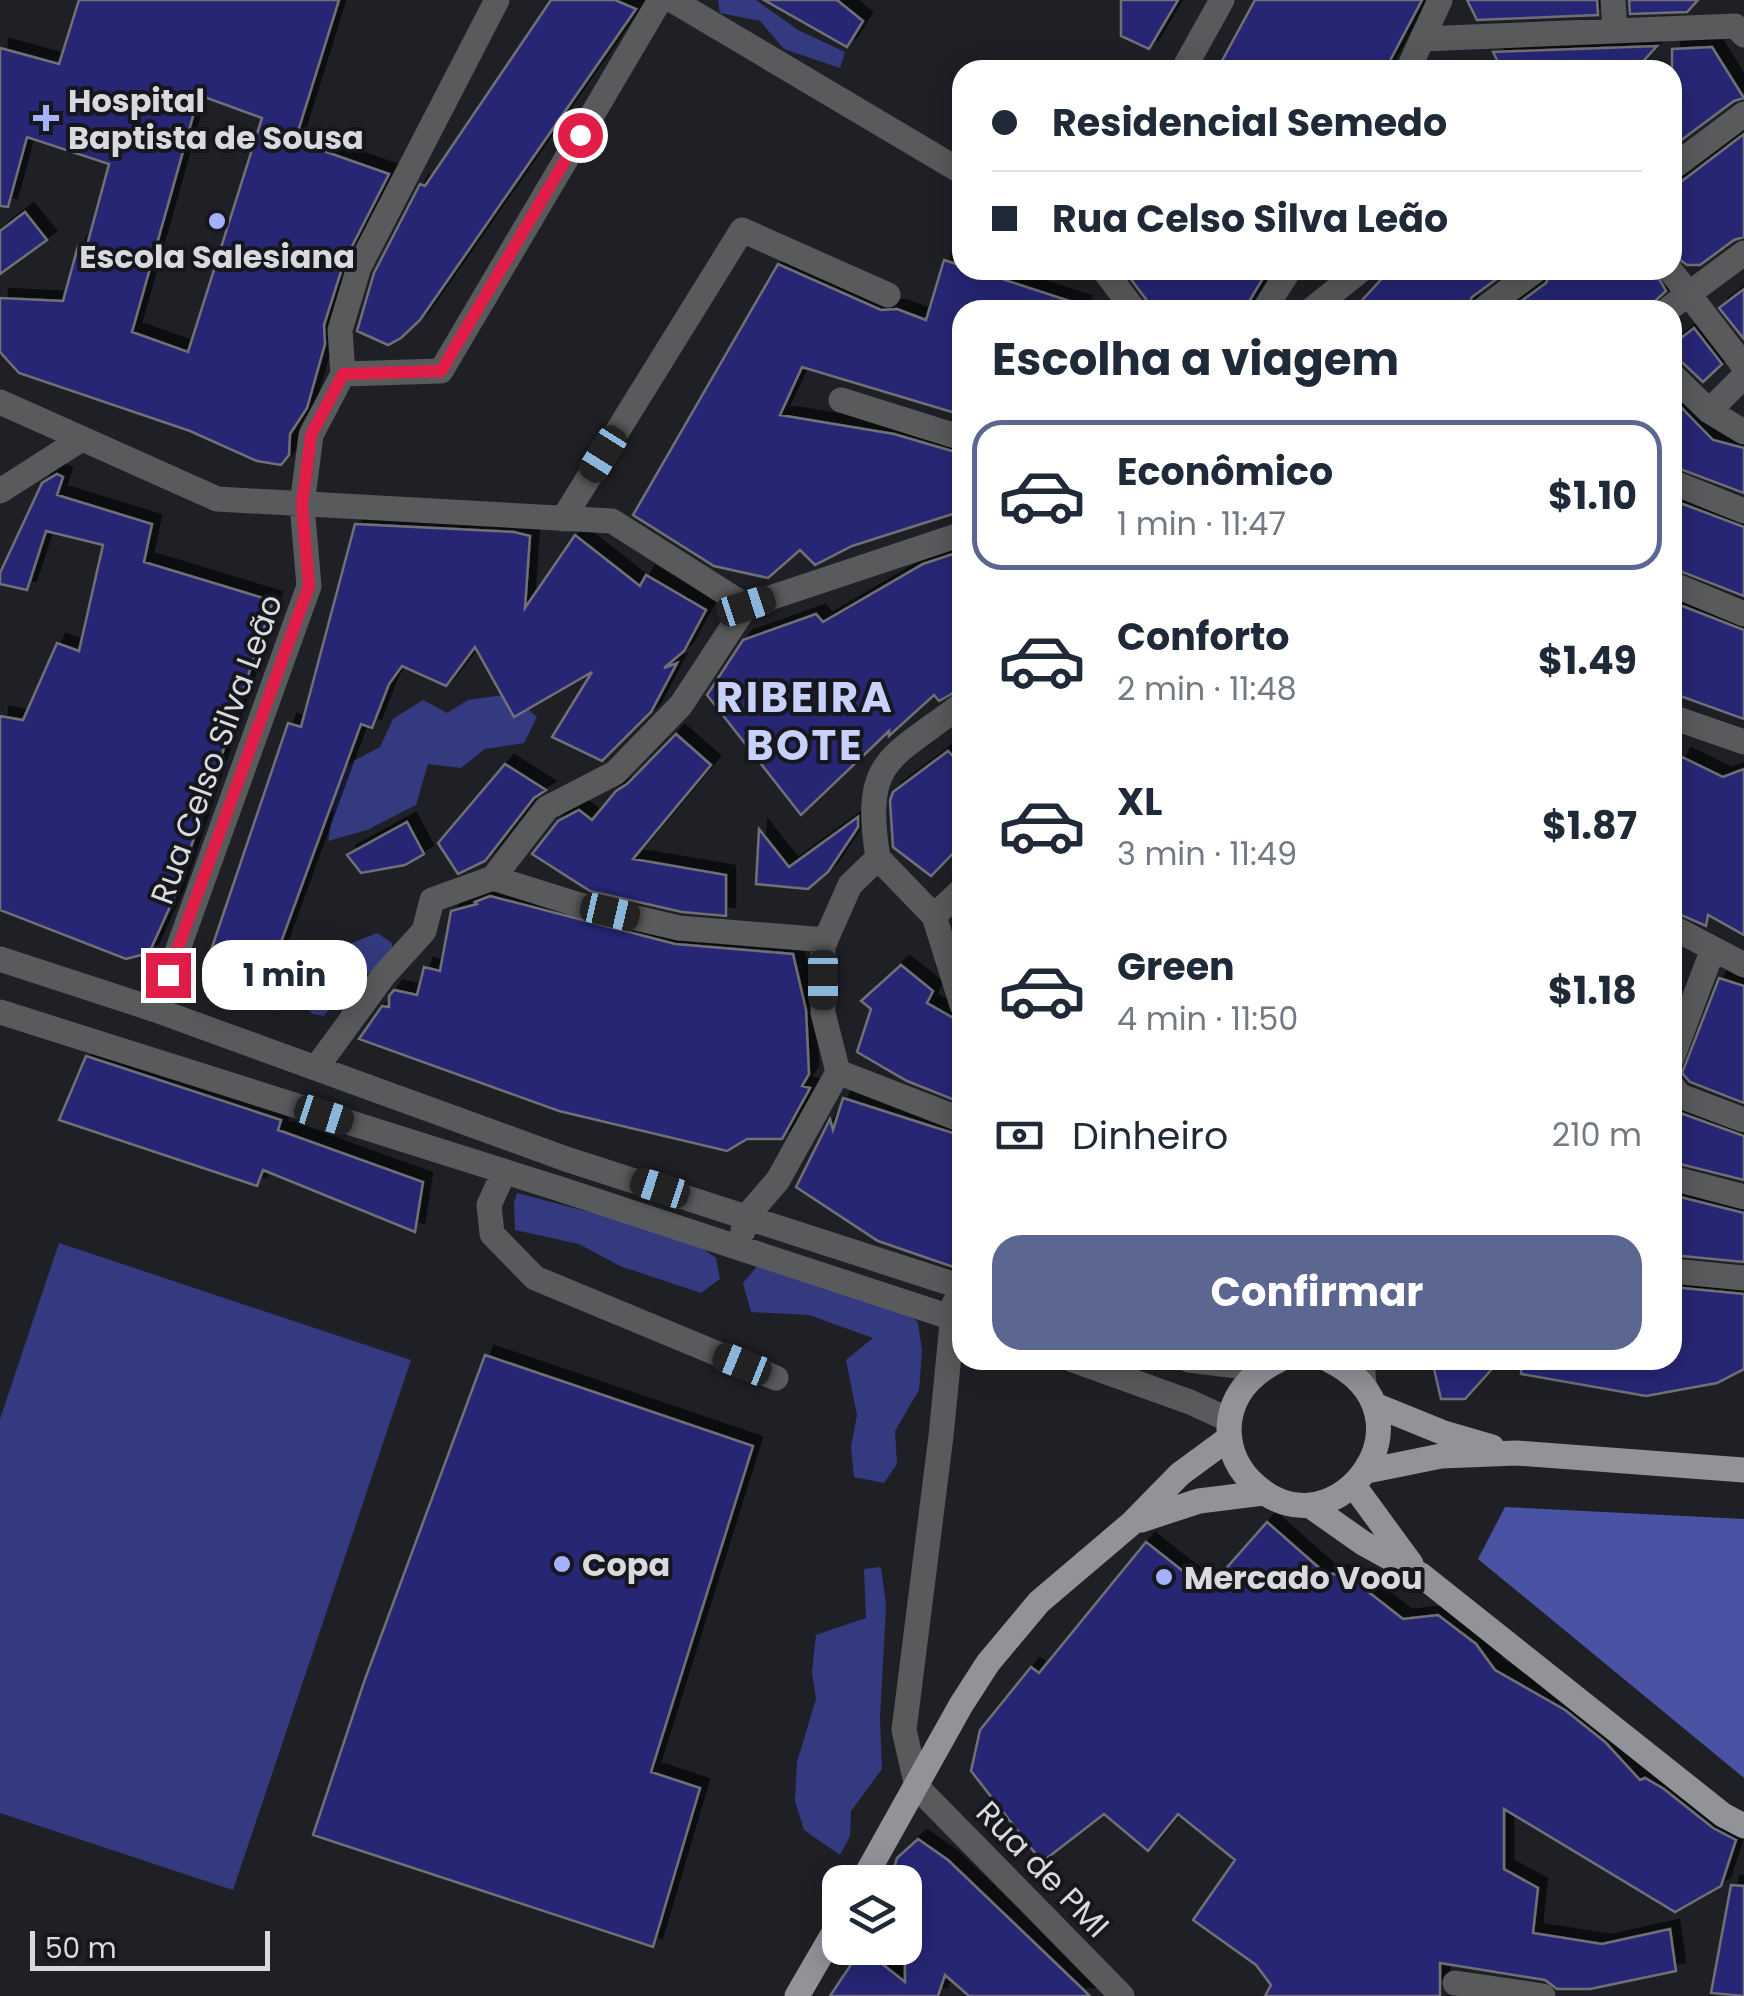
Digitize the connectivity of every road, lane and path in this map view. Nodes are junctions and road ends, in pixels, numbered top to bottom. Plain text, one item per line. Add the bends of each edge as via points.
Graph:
1 (497, 0) edge
2 (660, 0) edge
3 (672, 0) edge
4 (1222, 0) edge
5 (1440, 0) edge
6 (1612, 0) edge
7 (1615, 31) junction
8 (1744, 35) edge
9 (1422, 39) junction
10 (1189, 60) edge
11 (1413, 60) edge
12 (1744, 114) edge
13 (1682, 160) edge
14 (952, 166) edge
15 (1744, 253) edge
16 (1349, 280) edge
17 (1522, 280) edge
18 (1678, 280) edge
19 (1689, 294) junction
20 (888, 295) dead end
21 (1324, 300) edge
22 (1496, 300) edge
23 (1681, 300) edge
24 (1744, 366) edge
25 (343, 374) junction
26 (1744, 376) edge
27 (1682, 385) edge
28 (840, 400) dead end
29 (0, 402) edge
30 (1709, 411) junction
31 (1744, 432) edge
32 (952, 435) edge
33 (80, 440) junction
34 (1682, 486) edge
35 (0, 490) edge
36 (302, 505) junction
37 (1744, 511) edge
38 (563, 518) junction
39 (952, 537) edge
40 (1682, 588) edge
41 (746, 606) junction
42 (1744, 614) edge
43 (952, 712) edge
44 (1682, 720) edge
45 (1744, 742) edge
46 (878, 858) junction
47 (493, 878) junction
48 (952, 899) edge
49 (934, 916) junction
50 (1682, 932) edge
51 (826, 940) junction
52 (1713, 948) junction
53 (0, 959) edge
54 (1744, 965) edge
55 (952, 973) edge
56 (156, 1010) junction
57 (0, 1012) edge
58 (1682, 1031) edge
59 (316, 1068) junction
60 (838, 1072) junction
61 (1682, 1097) edge
62 (952, 1116) edge
63 (1744, 1120) edge
64 (504, 1172) junction
65 (1682, 1181) edge
66 (1744, 1198) edge
67 (747, 1216) junction
68 (738, 1248) junction
69 (1682, 1272) edge
70 (1744, 1278) edge
71 (952, 1284) edge
72 (952, 1318) edge
73 (952, 1366) edge
74 (1101, 1370) edge
75 (1262, 1370) edge
76 (776, 1378) dead end
77 (1367, 1383) edge
78 (1230, 1429) junction
79 (1517, 1452) junction
80 (1744, 1470) edge
81 (1360, 1478) junction
82 (1263, 1492) junction
83 (1310, 1505) junction
84 (1132, 1524) junction
85 (1421, 1575) junction
86 (917, 1787) junction
87 (1737, 1816) edge
88 (872, 1865) edge
89 (822, 1953) edge
90 (1455, 1983) dead end
91 (797, 1996) edge
92 (1122, 1996) edge
93 (1543, 1996) edge

1 - 25 street via 359,266 340,330
2 - 25 street via 441,371
3 - 14 street
4 - 10 street
5 - 9 street
6 - 7 street
7 - 8 street via 1735,26
7 - 9 street
9 - 11 street
12 - 13 street
15 - 19 street
16 - 21 street
17 - 22 street
18 - 19 street
19 - 23 street
19 - 24 street
20 - 38 street via 742,230
25 - 36 street, Rua Celso Silva Leão via 311,435
26 - 30 street
27 - 30 street
28 - 32 street
29 - 33 street
30 - 31 street
33 - 35 street
33 - 36 street via 217,499
34 - 37 street
36 - 38 street
36 - 56 street, Rua Celso Silva Leão via 309,586
38 - 41 street via 612,521
39 - 41 street
40 - 42 street
41 - 47 street via 681,704 615,773 547,808
43 - 46 street via 886,763 874,786
44 - 45 street
46 - 49 street
46 - 51 street via 850,885
47 - 51 street via 680,928
47 - 59 street via 432,900 424,931
48 - 49 street
49 - 55 street
50 - 52 street
51 - 60 street via 822,1012
52 - 54 street
52 - 58 street
53 - 56 street
56 - 59 street
57 - 64 street
59 - 67 street
60 - 62 street
60 - 67 street via 778,1180
61 - 63 street
64 - 68 street
64 - 76 street via 489,1205 492,1234 535,1278
65 - 66 street
67 - 68 street
67 - 71 street
68 - 72 street
69 - 70 street
73 - 86 street via 904,1730
74 - 78 street via 1190,1402
75 - 78 main road via 1235,1400
77 - 79 main road via 1444,1433
77 - 81 main road via 1378,1438
78 - 82 main road via 1235,1459
78 - 84 main road
79 - 80 main road
79 - 81 main road via 1441,1456
81 - 83 main road via 1333,1499
81 - 85 main road via 1385,1532
82 - 83 main road
82 - 84 main road via 1198,1501
83 - 85 main road
84 - 86 main road via 1038,1602 988,1663
85 - 87 main road
86 - 88 main road
86 - 92 street, Rua de PMI
89 - 91 main road
90 - 93 street

